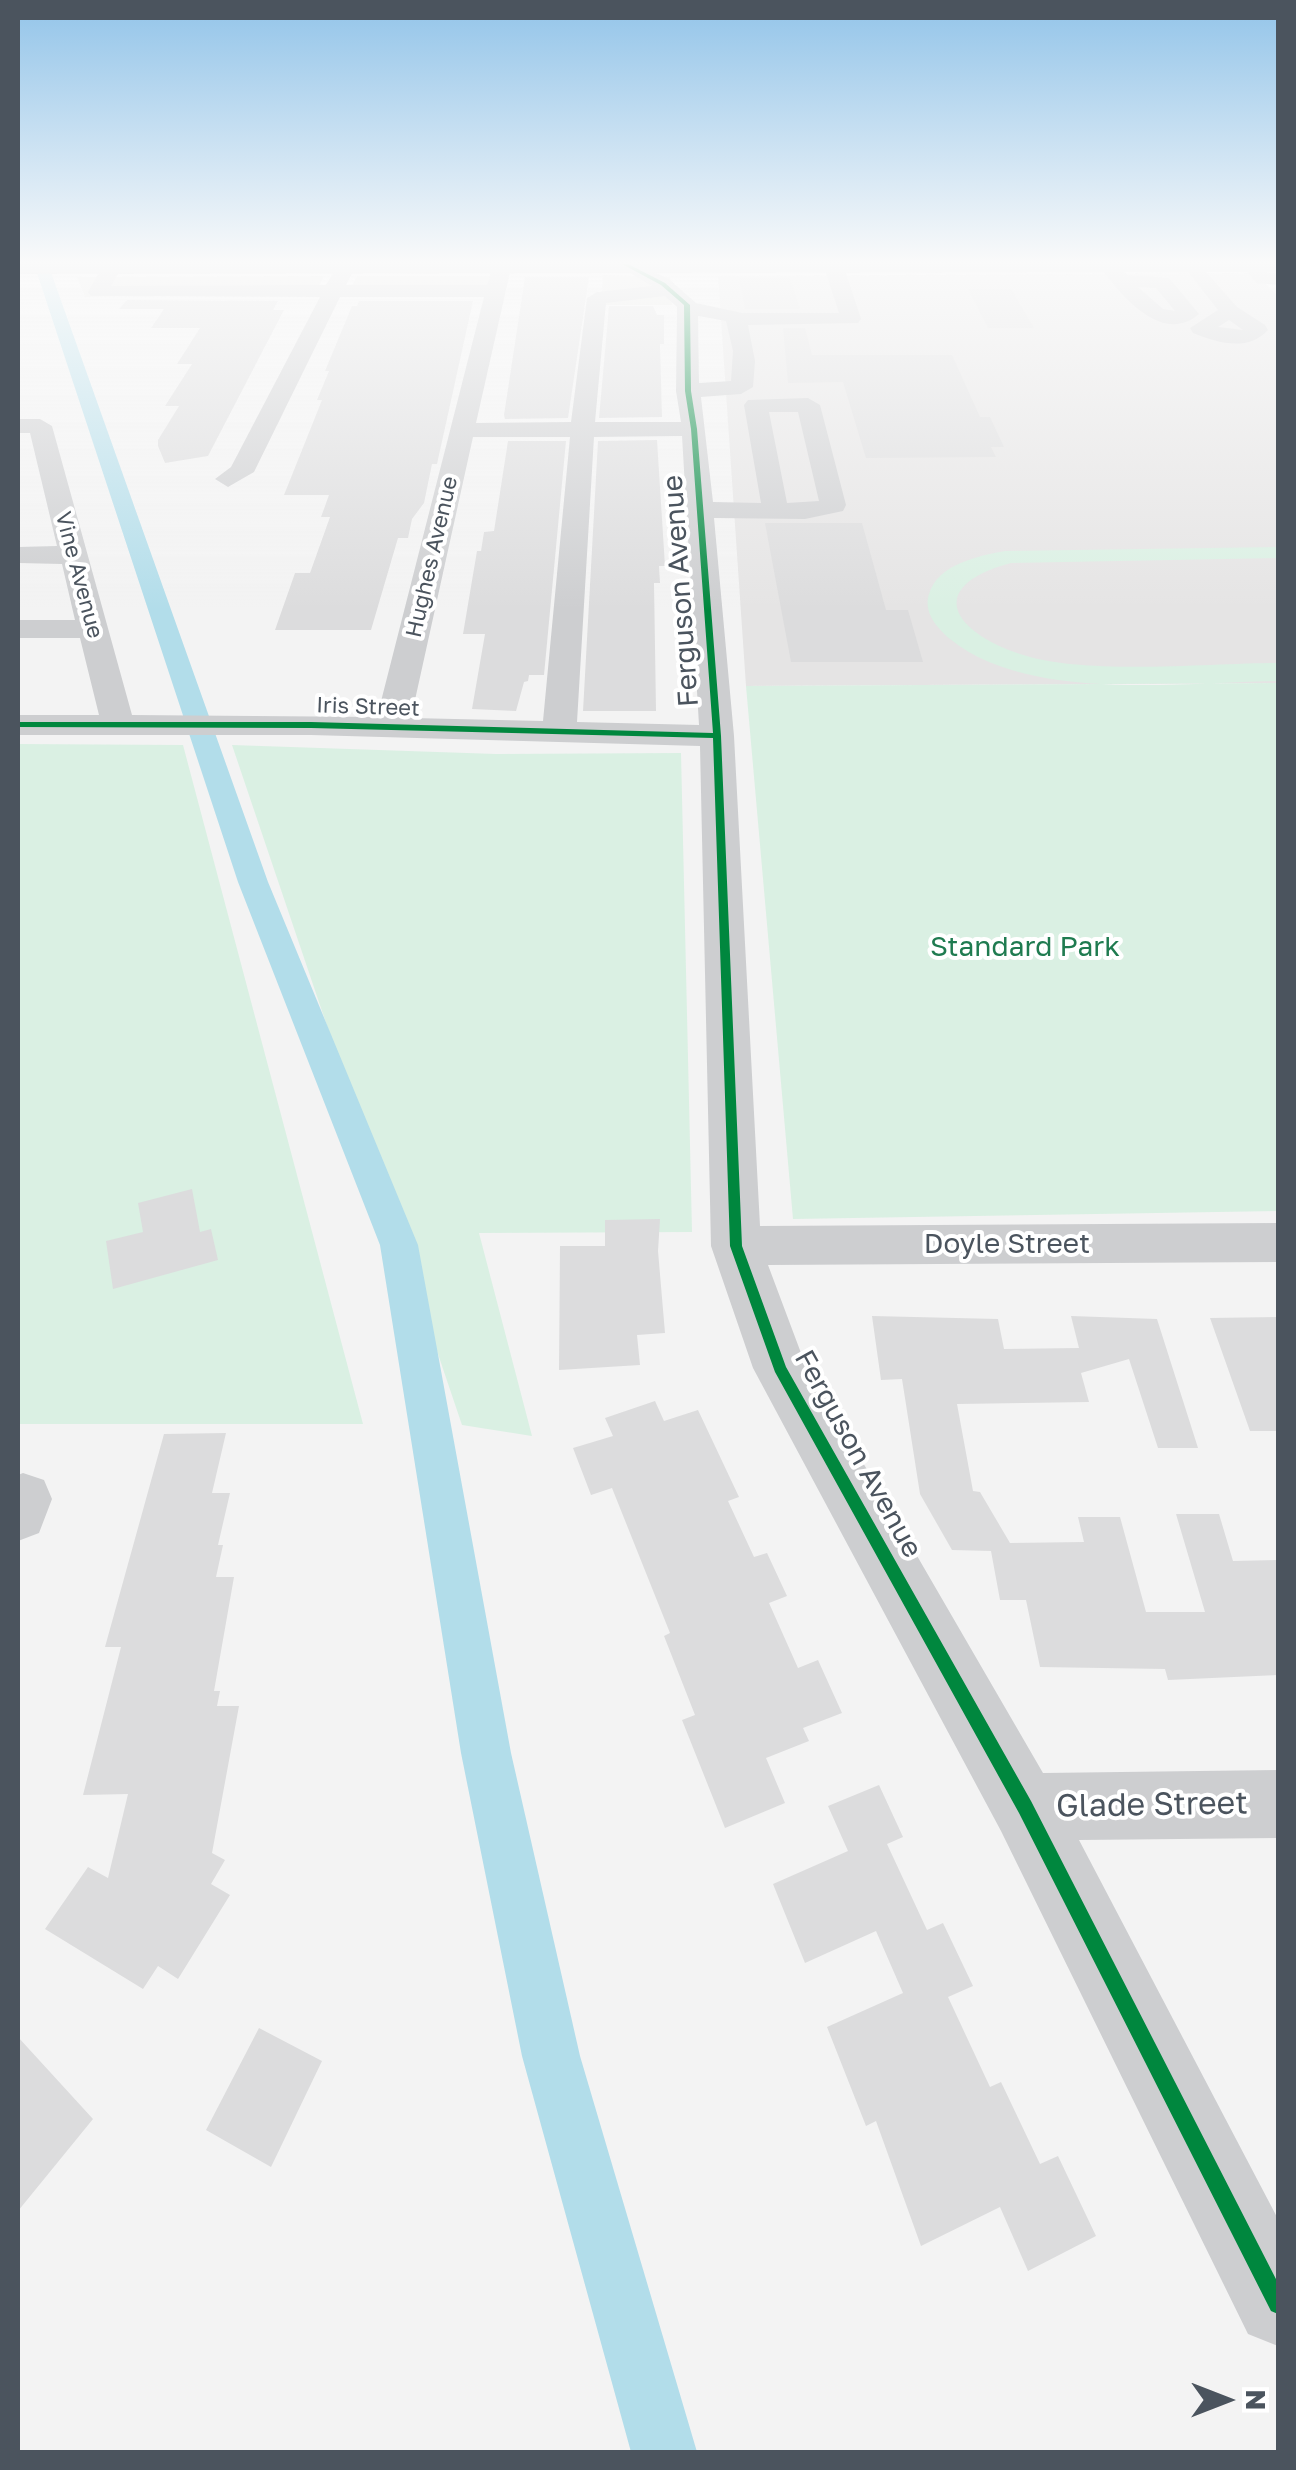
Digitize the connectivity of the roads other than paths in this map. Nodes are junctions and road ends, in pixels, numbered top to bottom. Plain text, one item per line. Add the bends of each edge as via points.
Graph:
1 (293, 379) edge
2 (473, 379) edge
3 (588, 379) edge
4 (710, 379) edge
5 (29, 426) edge
6 (461, 430) junction
7 (583, 430) junction
8 (739, 444) junction
9 (228, 479) dead end
10 (774, 509) junction
11 (700, 510) junction
12 (18, 556) edge
13 (74, 556) junction
14 (18, 630) edge
15 (94, 630) junction
16 (18, 724) edge
17 (118, 724) junction
18 (391, 729) junction
19 (559, 732) junction
20 (717, 736) junction
21 (1278, 1242) edge
22 (736, 1246) junction
23 (1278, 1804) edge
24 (1025, 1807) junction
25 (1278, 2304) edge

1 - 9 street via 241,472
2 - 6 street, Hughes Avenue
3 - 7 street
4 - 8 street, Ferguson Avenue
5 - 13 street, Vine Avenue
6 - 7 street
6 - 18 street, Hughes Avenue
7 - 8 street
7 - 19 street
8 - 10 street
8 - 10 street via 833,505
8 - 11 street, Ferguson Avenue
10 - 11 street
11 - 20 street, Ferguson Avenue
12 - 13 street
13 - 15 street, Vine Avenue
14 - 15 street
15 - 17 street, Vine Avenue
16 - 17 street, Iris Street
17 - 18 street, Iris Street
18 - 19 street, Iris Street
19 - 20 street, Iris Street
20 - 22 street, Ferguson Avenue
21 - 22 street, Doyle Street
22 - 24 street, Ferguson Avenue via 780,1368
23 - 24 street, Glade Street
24 - 25 street, Ferguson Avenue

